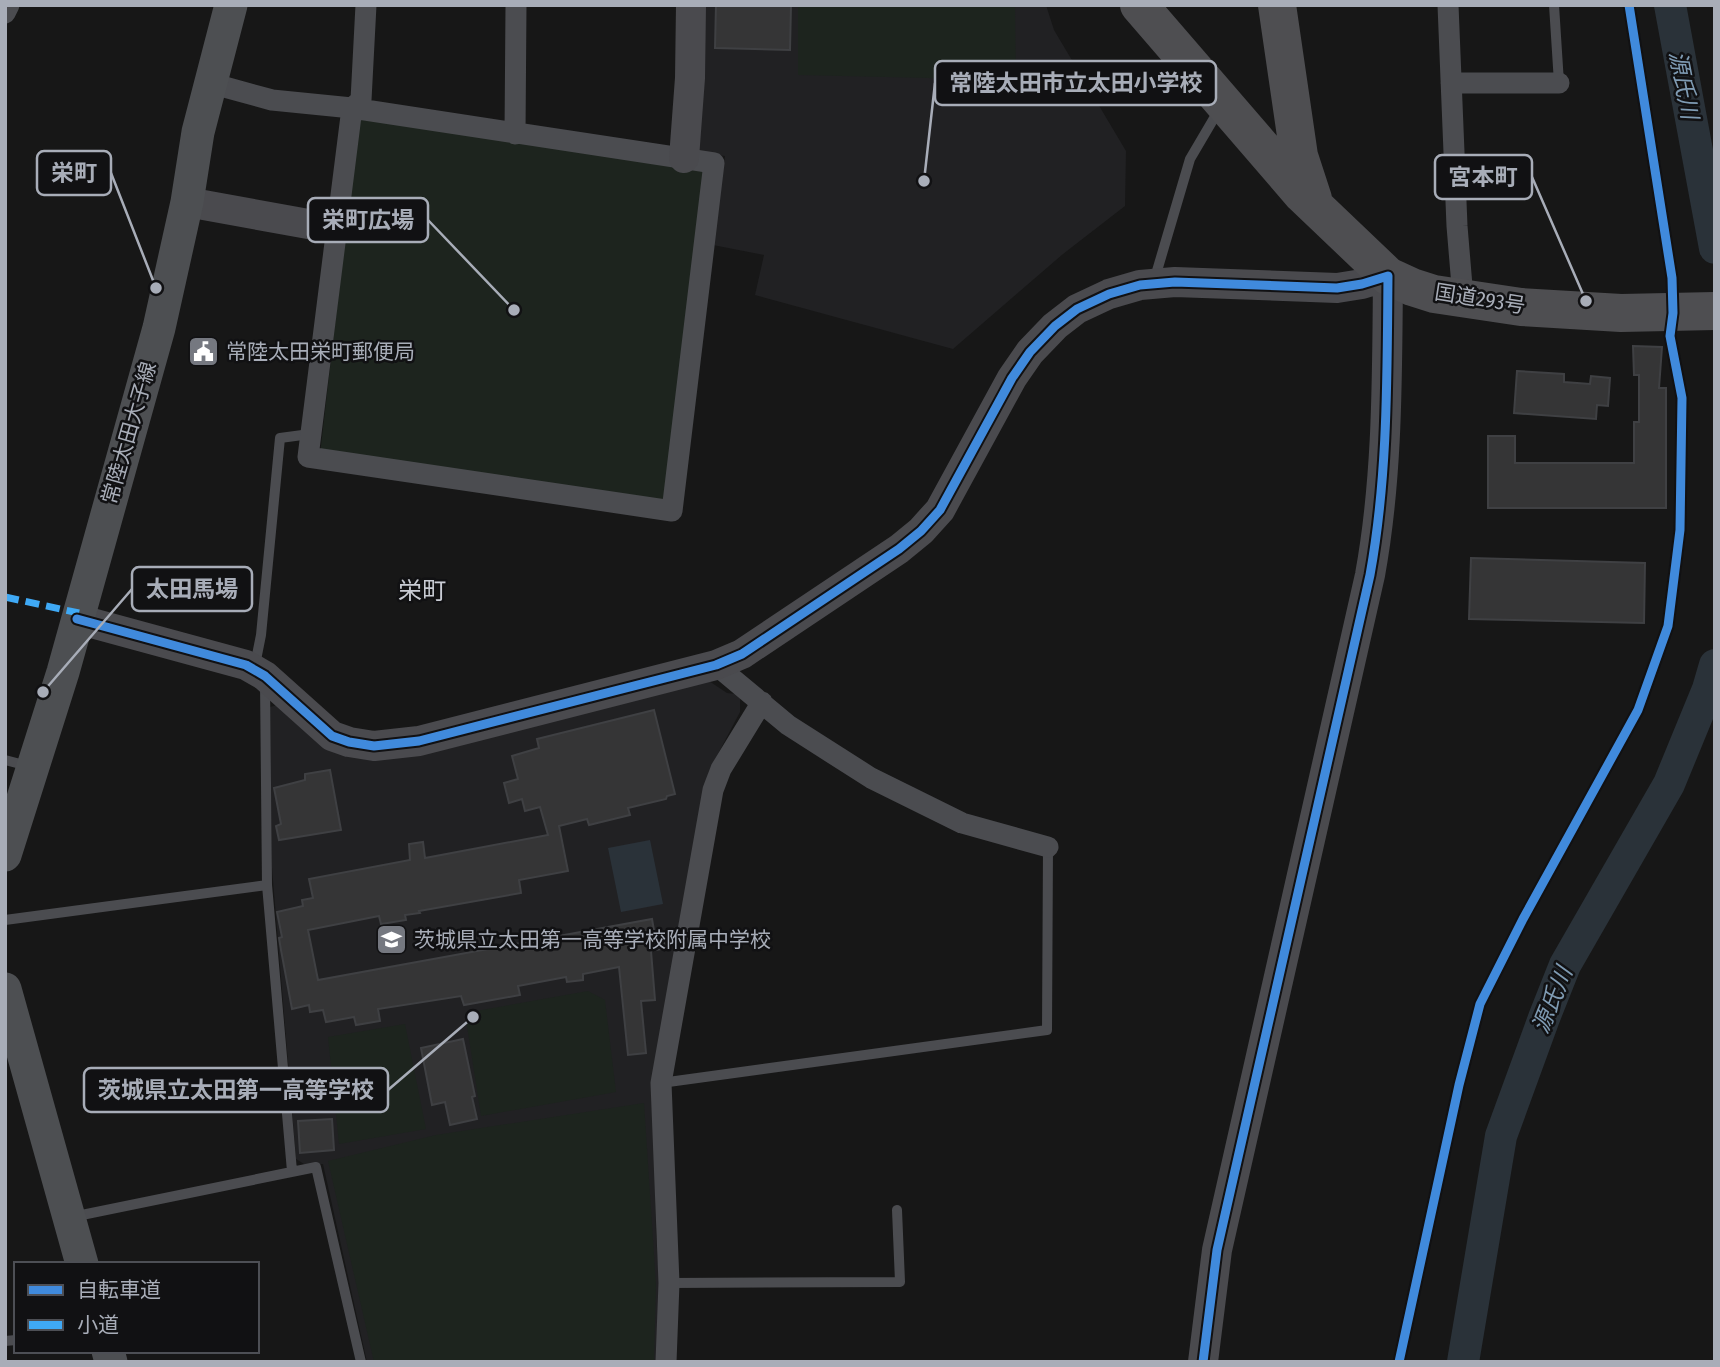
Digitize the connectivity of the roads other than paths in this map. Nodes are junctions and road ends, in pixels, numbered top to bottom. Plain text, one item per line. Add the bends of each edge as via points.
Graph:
1 (9, 5) edge
2 (231, 5) edge
3 (366, 5) edge
4 (516, 5) edge
5 (691, 5) edge
6 (1139, 5) edge
7 (1276, 5) edge
8 (1448, 5) edge
9 (1554, 5) edge
10 (5, 13) edge
11 (211, 83) junction
12 (1451, 83) junction
13 (1559, 83) joint
14 (1223, 102) junction
15 (352, 108) junction
16 (515, 134) junction
17 (684, 158) junction
18 (1289, 161) junction
19 (187, 202) junction
20 (336, 229) junction
21 (1388, 275) junction
22 (1153, 284) junction
23 (1463, 298) junction
24 (1715, 311) edge
25 (310, 434) junction
26 (77, 619) junction
27 (716, 665) junction
28 (260, 673) junction
29 (762, 702) junction
30 (20, 764) edge
31 (1048, 847) joint
32 (5, 855) edge
33 (267, 885) junction
34 (5, 920) edge
35 (5, 989) edge
36 (16, 1071) edge
37 (661, 1083) junction
38 (292, 1171) junction
39 (897, 1210) dead end
40 (69, 1218) junction
41 (81, 1262) edge
42 (669, 1283) junction
43 (361, 1362) edge
44 (666, 1362) edge
45 (1203, 1362) edge

1 - 10 street
2 - 11 main road, 常陸太田大子線
3 - 15 street via 361,100
4 - 16 street
5 - 17 street
6 - 14 highway, 国道293号
7 - 18 highway
8 - 12 street
9 - 13 lane
11 - 15 street via 272,100
11 - 19 main road, 常陸太田大子線
12 - 13 street
12 - 23 street
14 - 18 highway, 国道293号
14 - 22 lane via 1190,159
15 - 16 street
15 - 20 street
16 - 17 street
17 - 25 street via 714,163 672,511 308,457
18 - 21 highway, 国道293号 via 1316,208
19 - 20 street
19 - 26 main road, 常陸太田大子線 via 159,328
20 - 25 street
21 - 22 street via 1337,288
21 - 23 highway, 国道293号 via 1423,290
21 - 45 street via 1385,460 1379,526 1217,1250
22 - 27 street via 1108,294 1077,309 1030,352 940,510 921,531 742,653
23 - 24 highway, 国道293号 via 1579,312
25 - 28 lane via 280,438
26 - 28 street via 246,665
26 - 30 main road, 常陸太田大子線
27 - 28 street via 419,741 374,746 332,736
27 - 29 street
28 - 33 lane
29 - 31 street via 788,725 871,778 962,823
29 - 37 street via 721,768 713,790
30 - 32 main road, 常陸太田大子線
31 - 37 lane via 1047,1030
33 - 34 lane
33 - 38 lane
35 - 36 main road
36 - 40 main road
37 - 42 street
38 - 40 lane
38 - 43 lane via 316,1167
39 - 42 lane via 900,1282
40 - 41 main road
42 - 44 street

